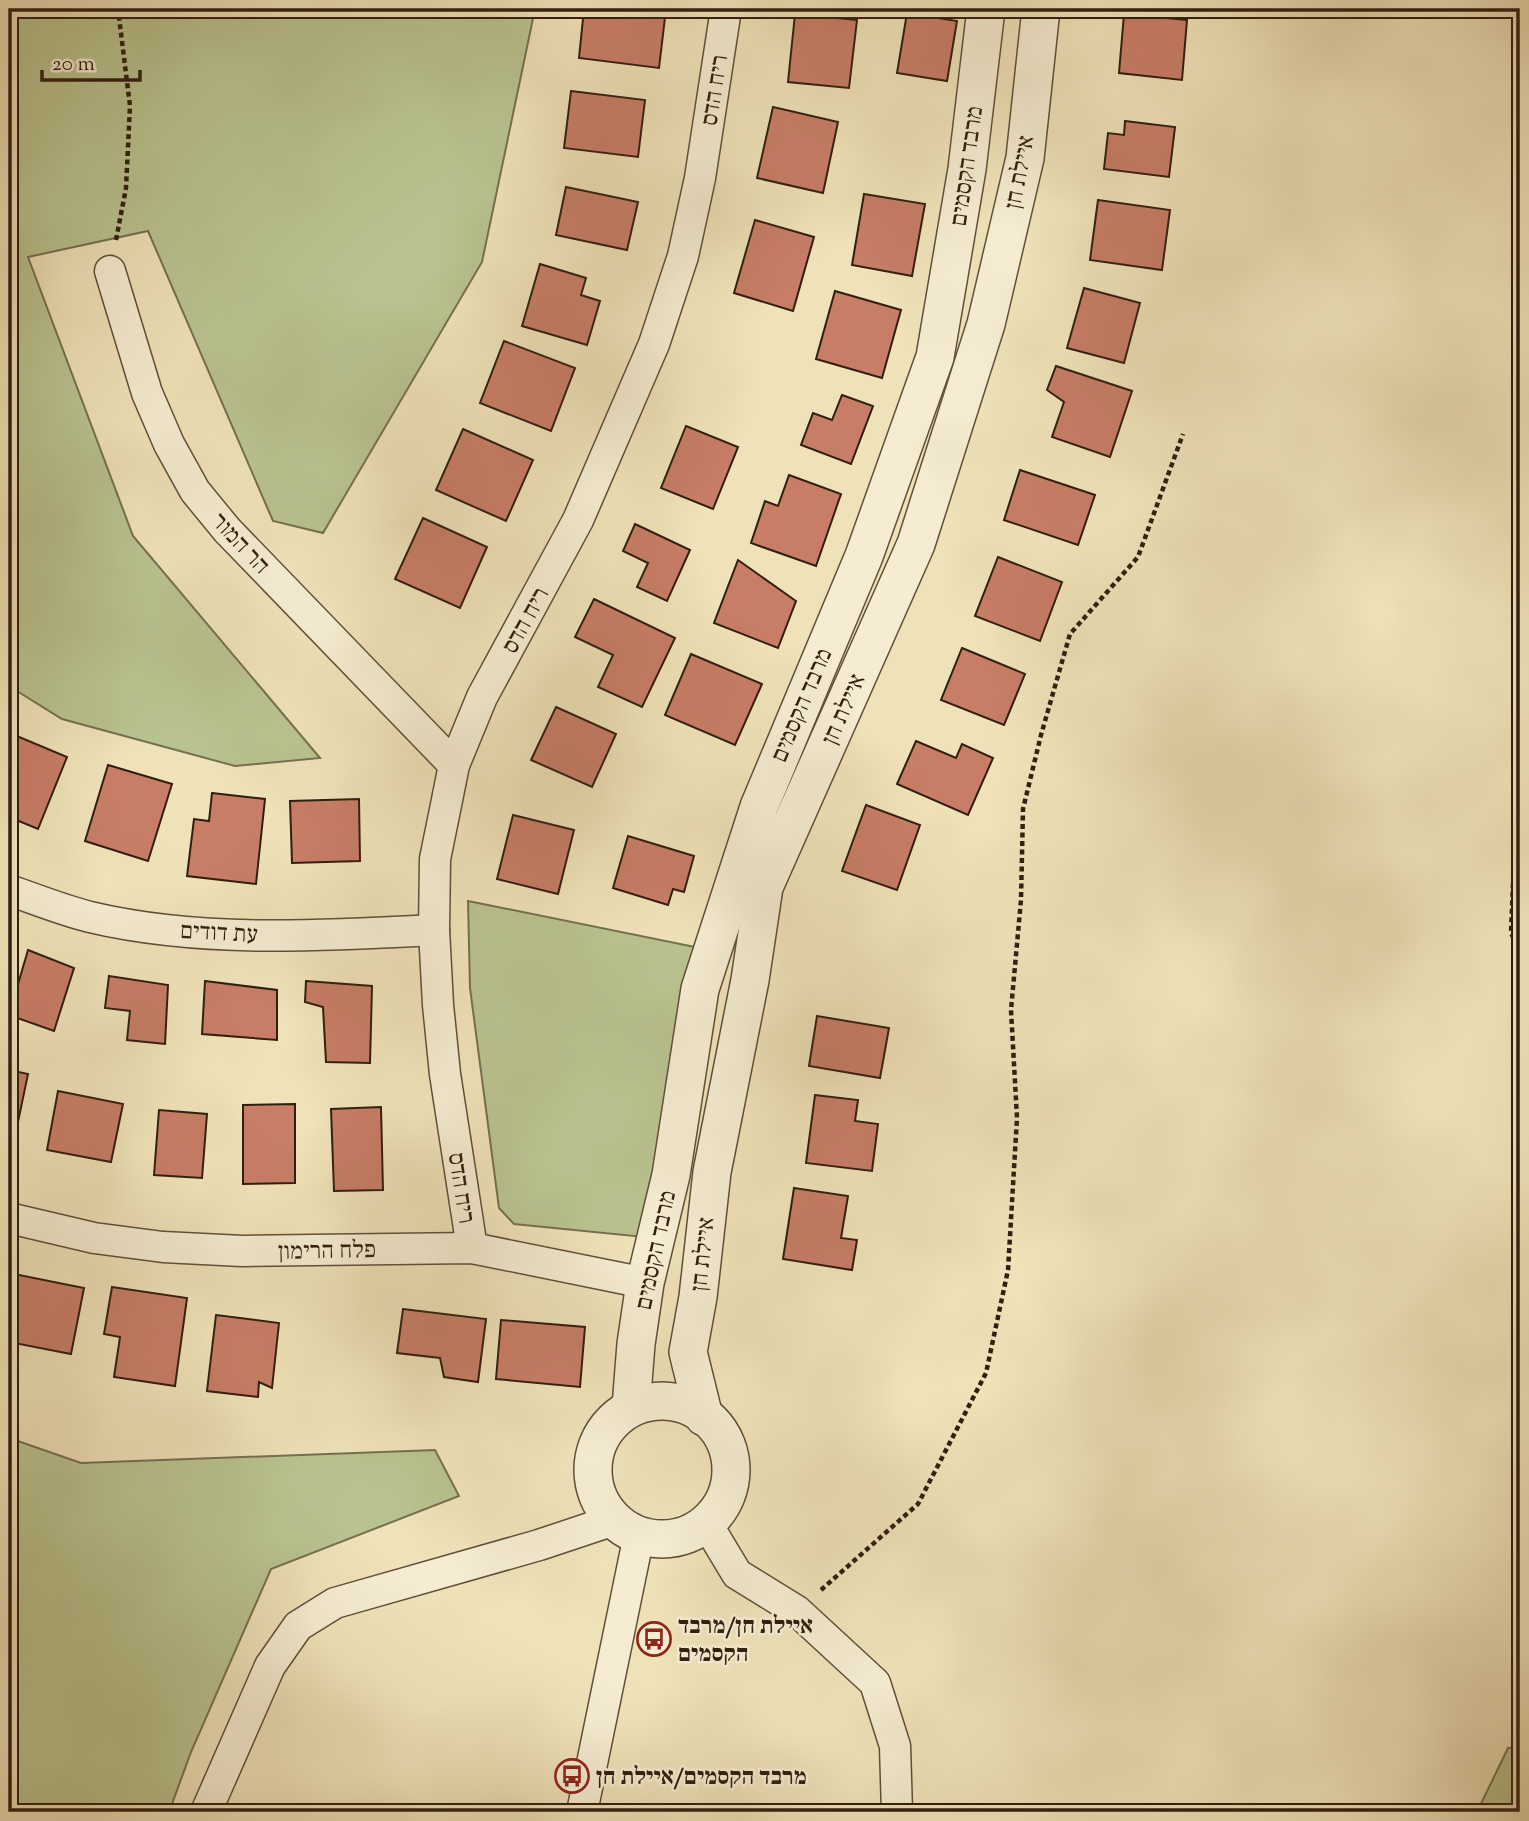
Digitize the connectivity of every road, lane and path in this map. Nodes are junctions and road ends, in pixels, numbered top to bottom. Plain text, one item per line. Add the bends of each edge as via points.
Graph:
1 (118, 9) edge
2 (726, 9) edge
3 (986, 9) edge
4 (1041, 9) edge
5 (110, 271) joint
6 (1183, 434) dead end
7 (454, 765) junction
8 (1520, 833) edge
9 (9, 890) edge
10 (434, 930) junction
11 (1520, 952) edge
12 (9, 1218) edge
13 (472, 1248) junction
14 (645, 1283) junction
15 (631, 1407) junction
16 (704, 1417) junction
17 (706, 1524) junction
18 (627, 1528) junction
19 (797, 1611) junction
20 (206, 1812) edge
21 (582, 1812) edge
22 (897, 1812) edge

1 - 5 path via 130,106 126,188
2 - 7 street, ריח הדס via 684,256 654,344 579,520 482,697
3 - 14 street, מרבד הקסמים via 967,169 935,357 864,556 759,807 700,989 671,1175
4 - 16 street, איילת חן via 1025,158 966,389 916,544 764,887 712,1172 688,1352
5 - 7 street, הר המור via 147,393 195,491 227,530
6 - 19 path via 1138,557 1070,634 1023,809 1011,1010 1017,1118 1008,1270 986,1373 918,1504
7 - 10 street, ריח הדס via 435,859
8 - 11 path via 1514,859 1511,933
9 - 10 street, עת דודים via 89,917 168,930 266,935
10 - 13 street, ריח הדס via 445,1074
12 - 13 street, פלח הרימון via 93,1238 163,1247 242,1251
13 - 14 street, פלח הרימון
14 - 15 street, מרבד הקסמים
15 - 16 street via 658,1400 682,1402
15 - 18 street via 602,1434 594,1457 600,1500
16 - 17 street via 720,1430 730,1452 731,1483 723,1506
17 - 18 street via 687,1535 663,1540
17 - 19 street via 737,1574
18 - 20 street via 539,1545 335,1603 298,1626 270,1666
18 - 21 street
19 - 22 street via 875,1683 895,1746

